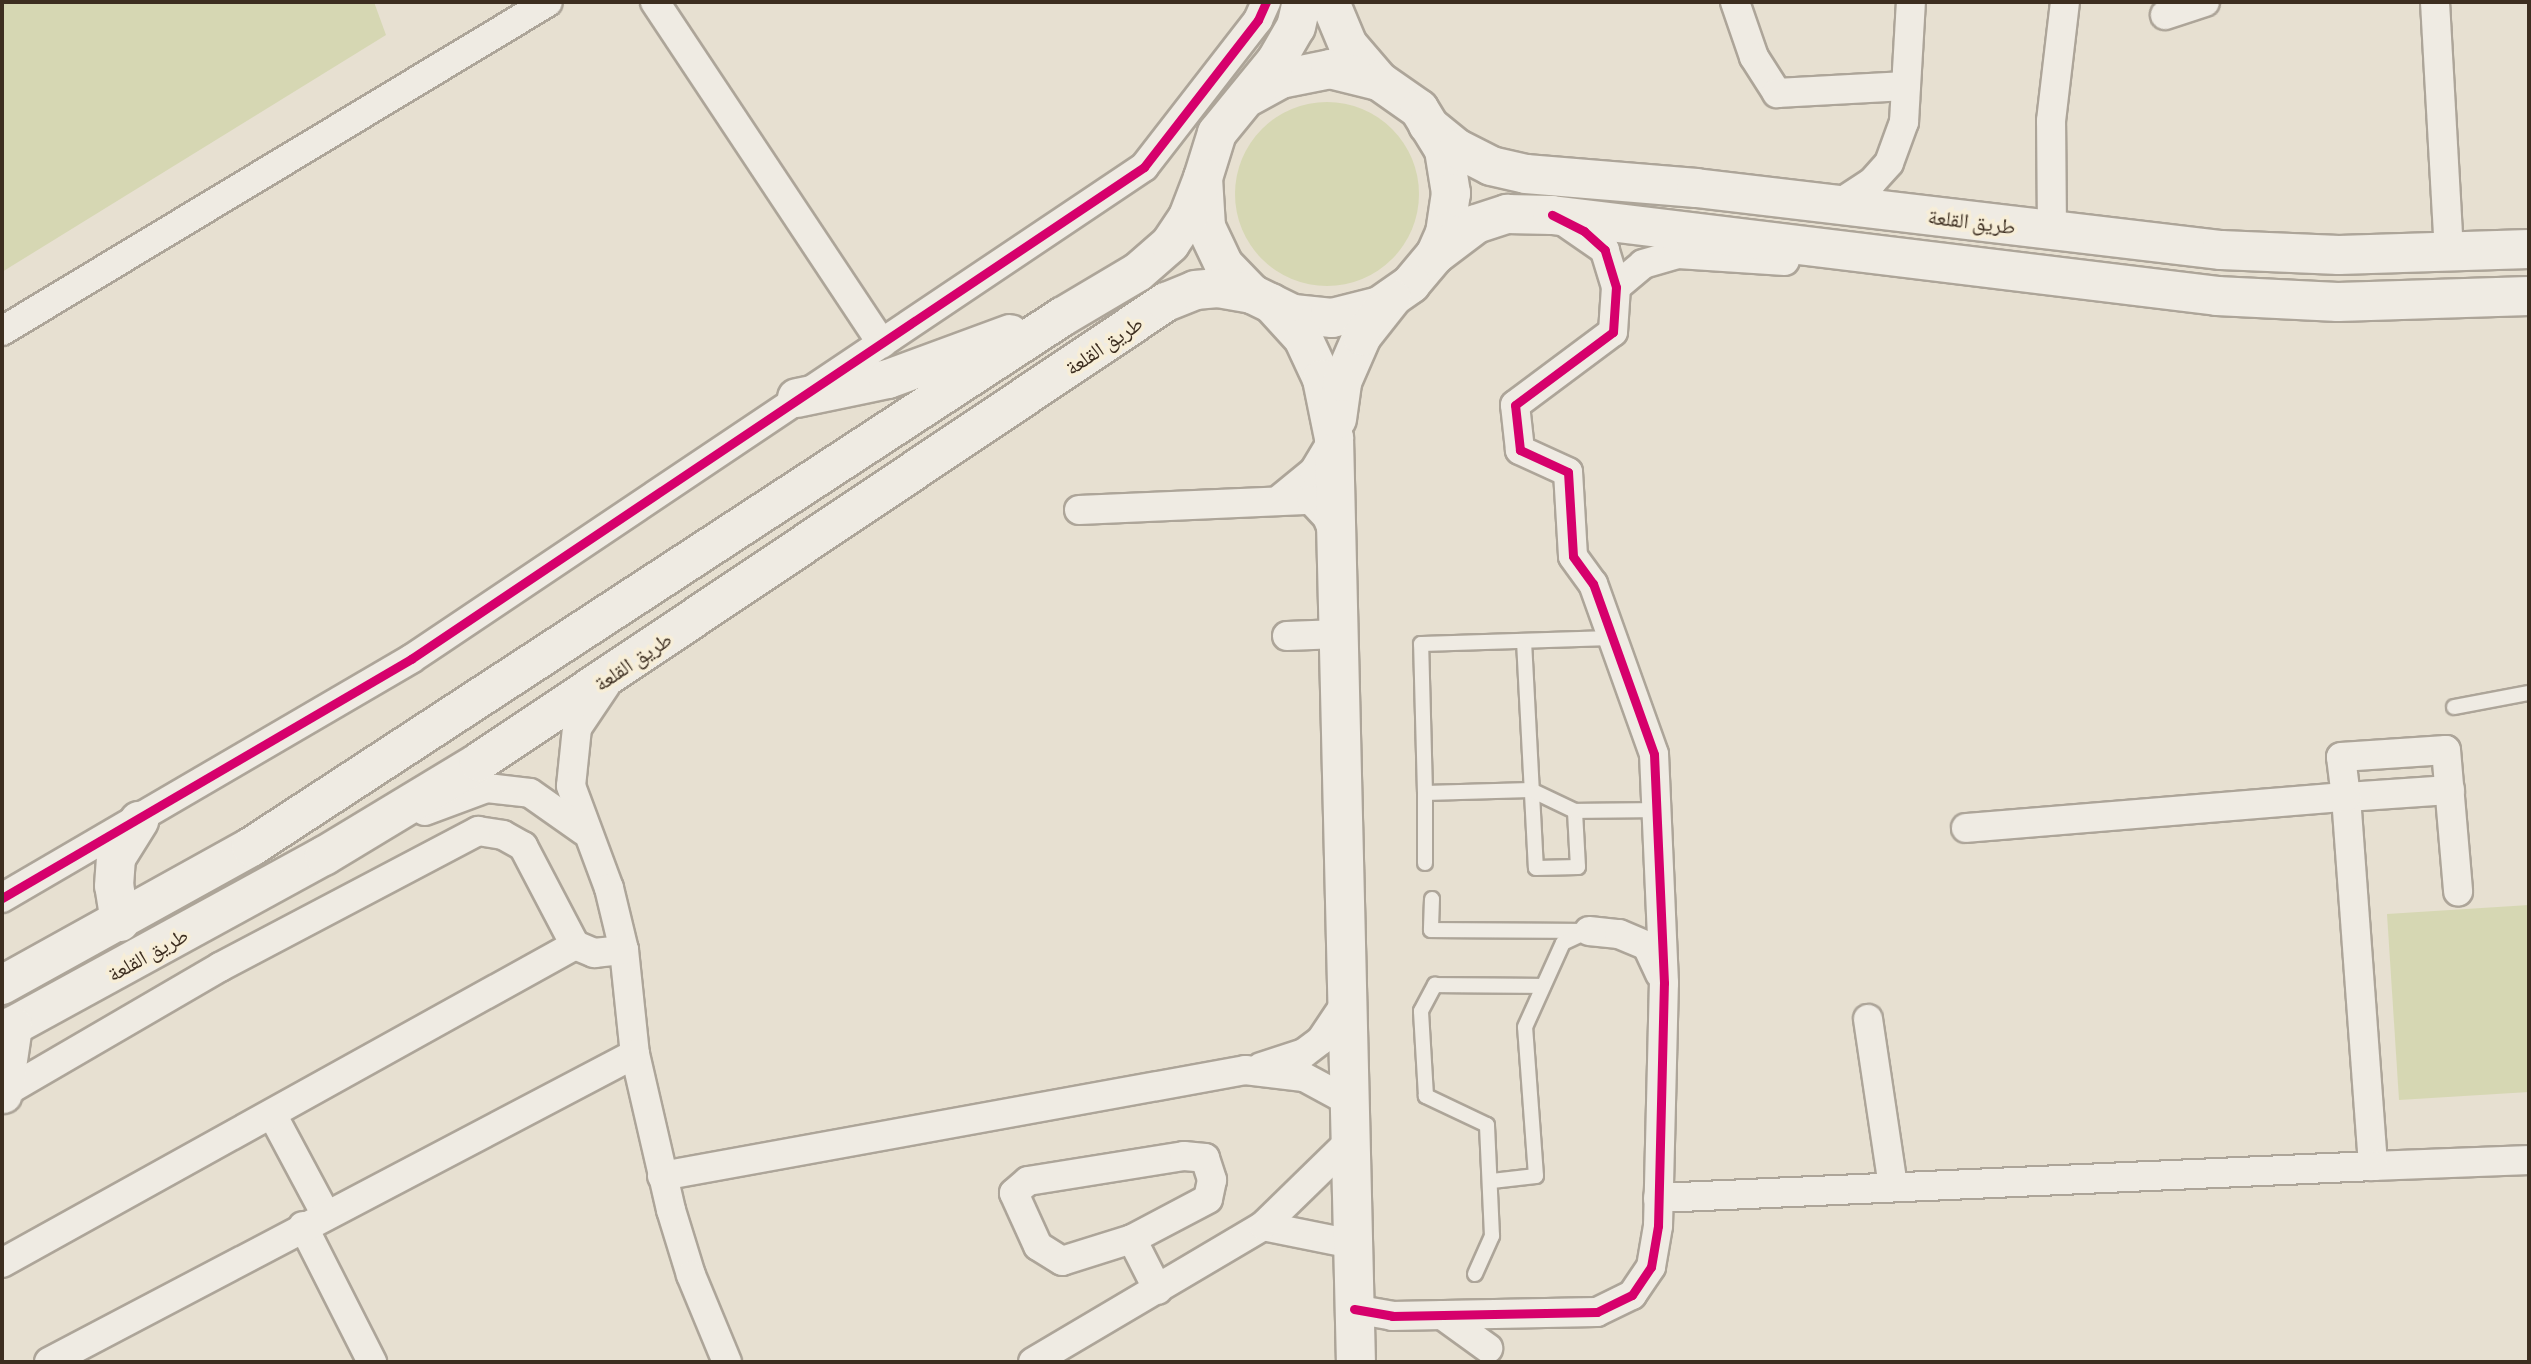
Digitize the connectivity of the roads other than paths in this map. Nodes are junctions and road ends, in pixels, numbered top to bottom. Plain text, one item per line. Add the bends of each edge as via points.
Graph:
1 (548, 2) edge
2 (655, 2) edge
3 (1266, 2) edge
4 (1302, 2) edge
5 (1330, 2) edge
6 (1735, 2) edge
7 (1912, 2) edge
8 (2065, 2) edge
9 (2205, 2) edge
10 (2435, 2) edge
11 (2165, 15) dead end
12 (1379, 81) junction
13 (1906, 86) junction
14 (1250, 96) junction
15 (1429, 125) junction
16 (1203, 178) junction
17 (1837, 205) junction
18 (1552, 215) junction
19 (2052, 230) junction
20 (2529, 249) edge
21 (2449, 253) junction
22 (1435, 255) junction
23 (2067, 278) junction
24 (1616, 287) junction
25 (2529, 296) edge
26 (1393, 297) junction
27 (1261, 299) junction
28 (1062, 317) junction
29 (2, 331) edge
30 (881, 344) junction
31 (797, 398) junction
32 (1334, 438) junction
33 (1281, 498) junction
34 (1079, 510) dead end
35 (1337, 540) junction
36 (1339, 634) junction
37 (1287, 636) dead end
38 (1612, 638) junction
39 (1524, 641) junction
40 (617, 671) junction
41 (2529, 694) edge
42 (2454, 706) dead end
43 (1531, 790) junction
44 (2450, 790) junction
45 (1426, 793) junction
46 (2346, 797) junction
47 (1656, 810) junction
48 (1576, 811) junction
49 (139, 821) junction
50 (1966, 828) dead end
51 (584, 831) junction
52 (324, 856) junction
53 (1425, 863) dead end
54 (2458, 891) dead end
55 (2, 898) edge
56 (1432, 899) dead end
57 (120, 922) junction
58 (1589, 931) junction
59 (575, 945) junction
60 (624, 950) junction
61 (1664, 982) junction
62 (2, 985) edge
63 (1543, 986) junction
64 (1349, 998) junction
65 (1868, 1019) dead end
66 (7, 1028) edge
67 (635, 1054) junction
68 (1245, 1070) junction
69 (2, 1094) edge
70 (272, 1114) junction
71 (1352, 1121) junction
72 (2529, 1160) edge
73 (2372, 1166) junction
74 (662, 1176) junction
75 (1492, 1181) junction
76 (1894, 1186) junction
77 (1658, 1198) junction
78 (314, 1220) junction
79 (1263, 1226) junction
80 (1132, 1239) junction
81 (1353, 1244) junction
82 (2, 1263) edge
83 (1475, 1274) dead end
84 (1158, 1290) junction
85 (1354, 1309) junction
86 (1492, 1314) junction
87 (1441, 1315) junction
88 (91, 1353) edge
89 (1496, 1357) edge
90 (49, 1362) edge
91 (372, 1362) edge
92 (727, 1362) edge
93 (1033, 1362) edge
94 (1356, 1362) edge

1 - 29 street
2 - 30 street
3 - 30 street via 1258,20 1144,167
4 - 14 main road via 1296,27
5 - 12 main road via 1348,45
6 - 13 street via 1754,57 1777,93
7 - 13 street
8 - 19 street via 2051,121
9 - 11 street
10 - 21 street
12 - 14 main road via 1330,69 1280,79
12 - 15 main road via 1419,109
13 - 17 street via 1904,122 1889,163 1872,182
14 - 16 main road via 1217,133
15 - 17 main road, طريق القلعة via 1458,149 1491,166 1526,174
15 - 22 main road via 1444,150 1451,193 1445,233
16 - 27 main road via 1206,227 1224,265
16 - 28 main road, طريق القلعة via 1188,217 1170,244 1138,272
17 - 19 main road, طريق القلعة
18 - 22 main road via 1507,214 1476,224
18 - 23 main road
18 - 24 street via 1584,231 1605,250
19 - 21 main road, طريق القلعة via 2221,250
20 - 21 main road, طريق القلعة
22 - 26 main road via 1411,284
23 - 24 street via 1678,254 1643,264
23 - 25 main road via 2217,296 2338,302
24 - 38 street via 1613,332 1516,405 1520,450 1568,472 1573,556 1593,584
26 - 27 main road via 1380,306 1332,318 1293,314
26 - 32 main road via 1362,336 1342,382
27 - 32 main road via 1303,338 1322,379
27 - 40 main road, طريق القلعة via 1218,288 1195,290 1166,302
28 - 31 main road via 888,379
28 - 57 main road, طريق القلعة via 262,840
30 - 31 street
31 - 49 street via 411,659
32 - 33 street via 1314,471
32 - 35 main road
33 - 34 street
33 - 35 street via 1311,500 1327,517
35 - 36 main road
36 - 37 street
36 - 64 main road
38 - 39 lane
38 - 47 street via 1654,754
39 - 43 lane
39 - 45 lane via 1421,644
40 - 51 street via 577,728 571,757 571,786
40 - 52 main road, طريق القلعة
41 - 42 lane
43 - 45 lane
43 - 48 lane
43 - 48 lane via 1536,868 1577,867
44 - 46 street
44 - 46 street via 2446,750 2341,757
44 - 54 street
45 - 53 lane
46 - 50 street
46 - 73 street
47 - 48 lane
47 - 61 street
49 - 55 street
49 - 57 main road via 116,858 114,886
51 - 52 street via 530,793 487,788 446,800
51 - 60 street via 609,887
52 - 66 main road, طريق القلعة
56 - 58 lane via 1432,930
57 - 62 main road, طريق القلعة
58 - 61 street via 1619,934 1647,946
58 - 63 lane via 1563,943
59 - 60 street via 594,953
59 - 69 street via 523,846 503,835 478,831 220,967
59 - 70 street
60 - 67 street
61 - 77 street
63 - 75 lane via 1525,1027 1536,1176
63 - 75 lane via 1434,985 1421,1011 1426,1096 1488,1125
64 - 68 street via 1321,1040 1304,1054
64 - 71 main road
65 - 76 street
66 - 69 main road
67 - 74 street
67 - 78 street
68 - 71 street via 1304,1077
68 - 74 street
70 - 78 street
70 - 82 street
71 - 79 street
71 - 81 main road
72 - 73 street
73 - 76 street
74 - 92 street via 691,1275
75 - 83 lane via 1492,1236
76 - 77 street
77 - 86 street via 1651,1267 1632,1295 1597,1312
78 - 88 street
78 - 91 street
79 - 81 street
79 - 84 street
80 - 80 street via 1062,1261 1038,1246 1014,1193 1028,1181 1184,1156 1205,1158 1212,1180 1208,1199
80 - 84 street
81 - 85 main road
84 - 93 street
85 - 87 street via 1392,1316
85 - 94 main road
86 - 87 street
86 - 89 street via 1484,1327
87 - 89 street
88 - 90 street

